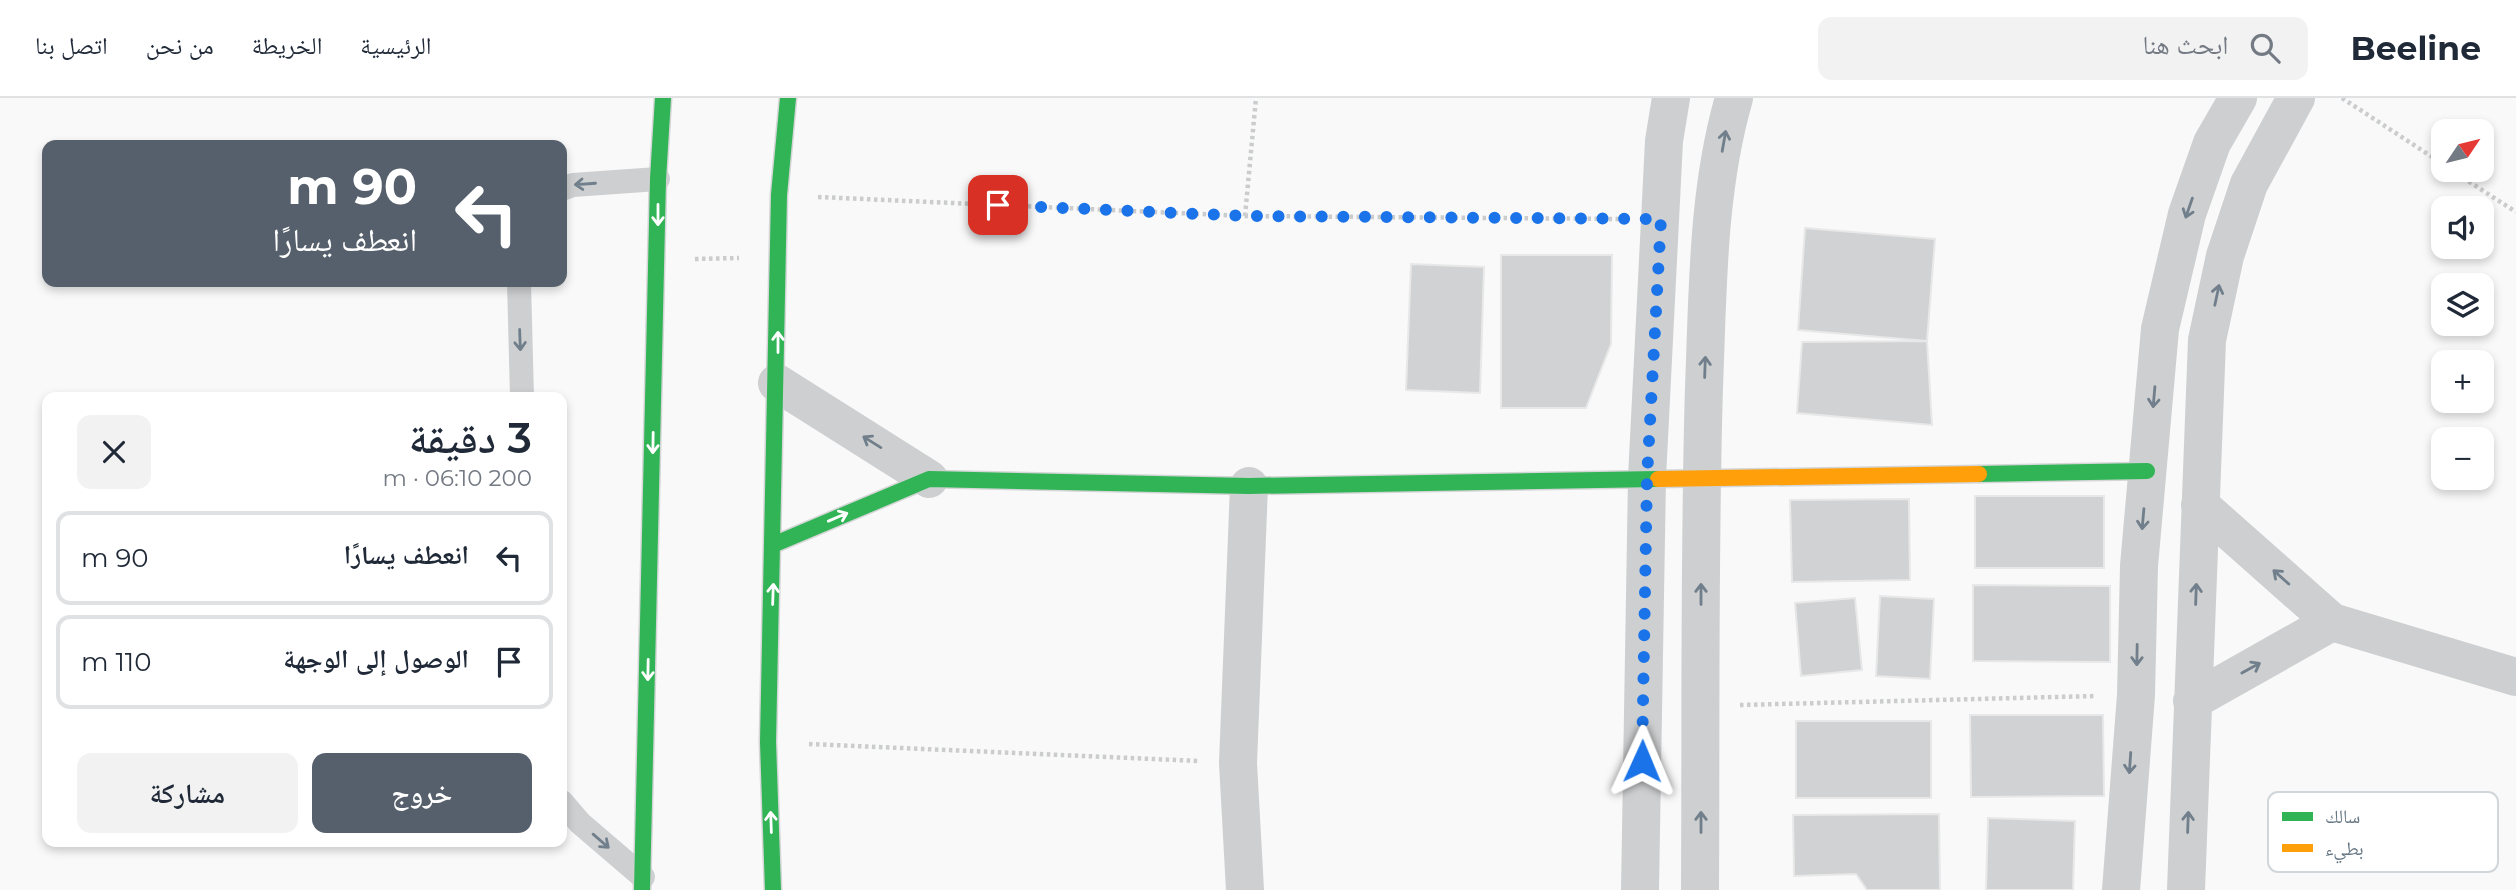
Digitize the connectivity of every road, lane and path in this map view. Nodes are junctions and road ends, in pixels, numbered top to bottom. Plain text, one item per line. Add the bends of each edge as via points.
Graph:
1 (663, 98) edge
2 (788, 98) edge
3 (1256, 98) edge
4 (1734, 98) edge
5 (2238, 98) edge
6 (2296, 98) edge
7 (2342, 98) edge
8 (1669, 99) edge
9 (2431, 156) edge
10 (659, 179) junction
11 (2470, 182) edge
12 (567, 187) edge
13 (779, 195) junction
14 (2516, 212) edge
15 (1245, 216) junction
16 (1661, 219) junction
17 (779, 257) junction
18 (658, 260) junction
19 (519, 287) edge
20 (2160, 329) junction
21 (2207, 340) junction
22 (777, 383) junction
23 (522, 392) edge
24 (2147, 471) junction
25 (1701, 477) junction
26 (1647, 478) junction
27 (929, 479) junction
28 (1249, 486) junction
29 (2200, 505) junction
30 (775, 544) junction
31 (2332, 622) junction
32 (2516, 677) edge
33 (2136, 695) junction
34 (2192, 701) junction
35 (1701, 706) junction
36 (768, 742) junction
37 (1238, 763) junction
38 (567, 808) edge
39 (643, 884) edge
40 (773, 890) edge
41 (1245, 890) edge
42 (1640, 890) edge
43 (1700, 890) edge
44 (2121, 890) edge
45 (2186, 890) edge

1 - 10 street
2 - 13 street
3 - 15 path
25 -> 4 street via 1710,216
5 -> 20 street via 2212,143 2186,214
21 -> 6 street via 2225,256 2249,184
7 - 9 path
8 - 16 street
10 -> 12 lane
10 -> 18 street
11 - 14 path
13 - 15 path
13 - 17 street
15 - 16 path
16 - 26 street
17 - 18 path
22 -> 17 street
18 -> 39 street
19 -> 23 lane
20 - 21 street
20 -> 24 street
21 - 29 street
27 -> 22 street
22 - 30 street
24 - 25 street
24 -> 33 street
25 - 26 street
35 -> 25 street
26 - 28 street
26 - 42 street
27 - 28 street
30 -> 27 street
28 - 37 street
31 -> 29 street
34 -> 29 street
36 -> 30 street
31 - 32 street
34 -> 31 street
33 - 35 path
33 -> 44 street
45 -> 34 street
43 -> 35 street
36 - 37 path
40 -> 36 street
37 - 41 street
38 -> 39 lane

